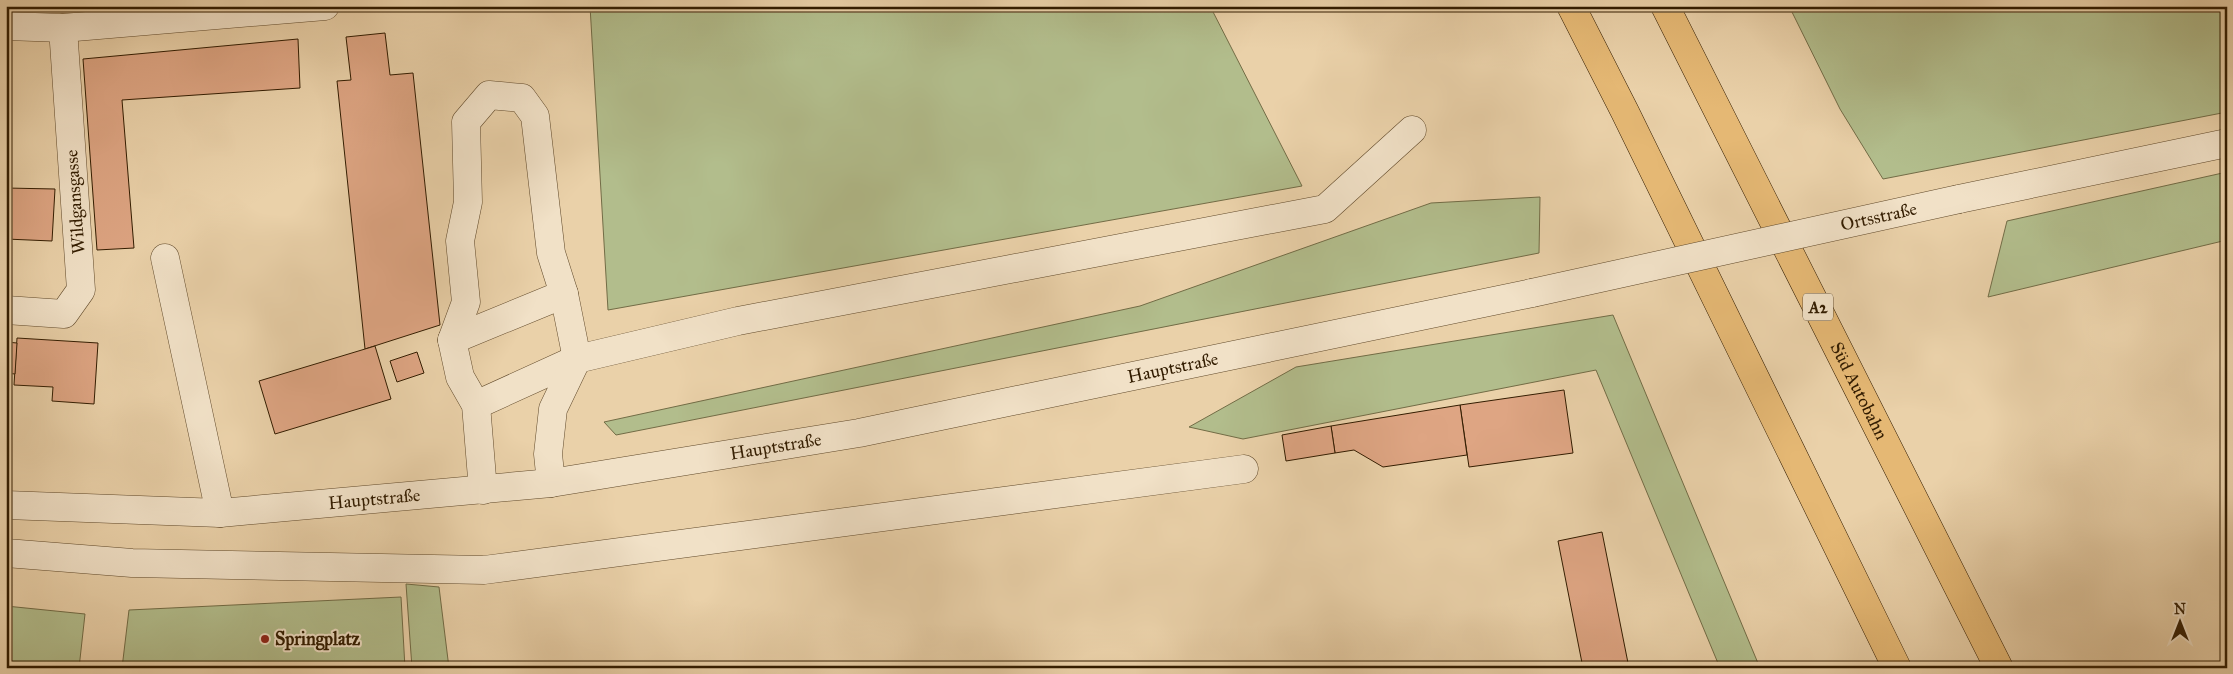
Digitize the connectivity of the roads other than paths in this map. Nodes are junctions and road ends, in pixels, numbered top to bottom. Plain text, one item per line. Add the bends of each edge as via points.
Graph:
1 (325, 6) edge
2 (1570, 6) edge
3 (1665, 6) edge
4 (280, 8) edge
5 (6, 26) edge
6 (63, 28) junction
7 (1412, 130) dead end
8 (2227, 143) edge
9 (165, 258) dead end
10 (1532, 293) joint
11 (564, 294) junction
12 (6, 310) edge
13 (452, 340) junction
14 (577, 360) junction
15 (476, 406) junction
16 (1244, 469) dead end
17 (551, 483) junction
18 (483, 490) junction
19 (6, 505) edge
20 (220, 513) junction
21 (6, 553) edge
22 (1897, 668) edge
23 (1999, 668) edge

1 - 4 street
2 - 22 highway
3 - 23 highway, Süd Autobahn / A2
4 - 6 street
5 - 6 street
6 - 12 street, Wildgansgasse via 81,290 64,314
7 - 14 street via 1326,209 738,321
8 - 10 street, Ortsstraße, bridge
9 - 20 street
10 - 17 street, Hauptstraße via 859,433
11 - 13 street
11 - 13 street via 551,253 535,116 522,98 490,95 466,122 468,202 460,241 466,302
11 - 14 street
13 - 15 street via 460,377
14 - 15 street
14 - 17 street via 553,409 548,454
15 - 18 street
16 - 21 street via 484,570 132,563
17 - 18 street, Hauptstraße
18 - 20 street, Hauptstraße
19 - 20 street, Hauptstraße

